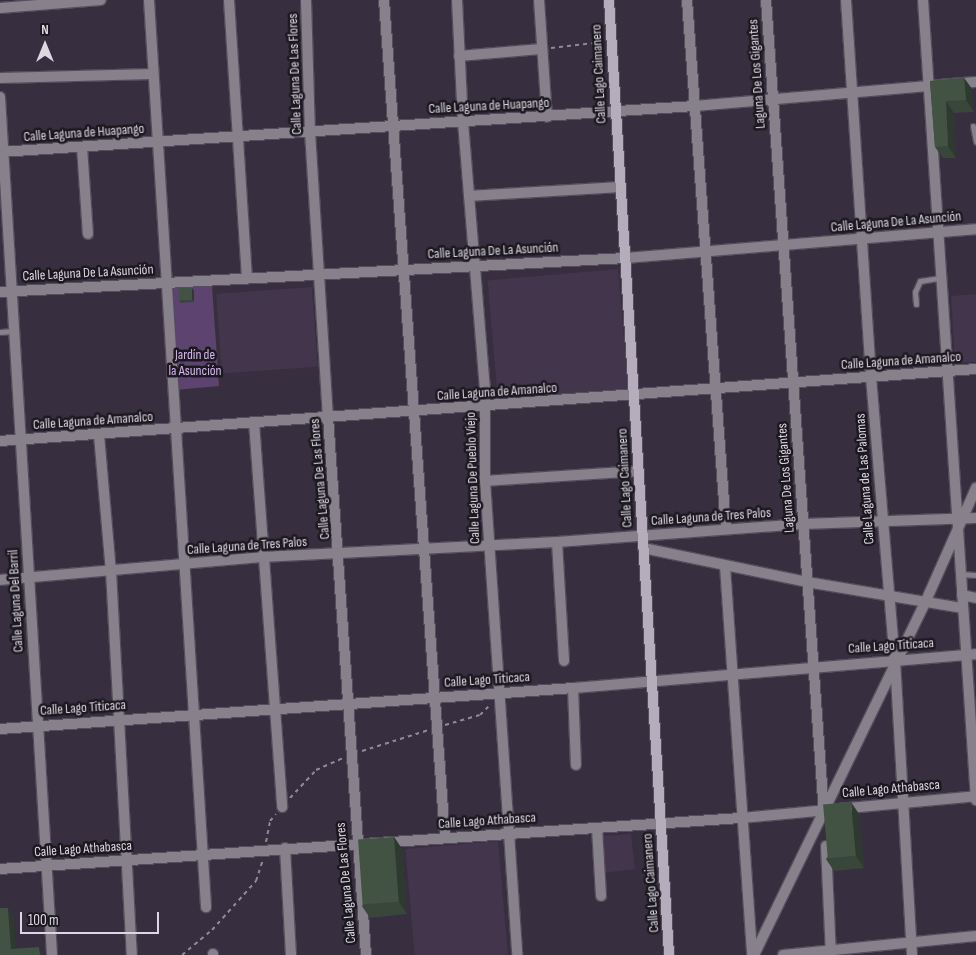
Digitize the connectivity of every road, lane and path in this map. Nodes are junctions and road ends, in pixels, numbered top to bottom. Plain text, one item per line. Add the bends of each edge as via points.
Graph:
1 (101, 0) edge
2 (149, 0) edge
3 (229, 0) edge
4 (306, 0) edge
5 (384, 0) edge
6 (457, 0) edge
7 (539, 0) edge
8 (609, 0) edge
9 (687, 0) edge
10 (766, 0) edge
11 (846, 0) edge
12 (923, 0) edge
13 (70, 1) edge
14 (0, 8) edge
15 (611, 42) junction
16 (541, 49) junction
17 (459, 56) junction
18 (152, 74) junction
19 (0, 78) edge
20 (976, 82) edge
21 (928, 85) junction
22 (852, 91) junction
23 (0, 97) edge
24 (772, 99) junction
25 (694, 106) junction
26 (615, 112) junction
27 (547, 117) junction
28 (463, 122) junction
29 (393, 125) junction
30 (973, 126) dead end
31 (310, 132) junction
32 (237, 137) junction
33 (156, 142) junction
34 (976, 142) edge
35 (82, 147) junction
36 (1, 152) edge
37 (620, 186) junction
38 (469, 196) junction
39 (976, 228) edge
40 (937, 233) junction
41 (88, 234) dead end
42 (862, 239) junction
43 (784, 244) junction
44 (704, 252) junction
45 (626, 258) junction
46 (474, 266) junction
47 (405, 269) junction
48 (321, 274) junction
49 (247, 278) junction
50 (940, 278) junction
51 (167, 282) junction
52 (5, 292) edge
53 (916, 304) dead end
54 (13, 331) junction
55 (0, 332) edge
56 (976, 369) edge
57 (946, 372) junction
58 (871, 377) junction
59 (793, 383) junction
60 (714, 390) junction
61 (634, 396) junction
62 (484, 407) junction
63 (413, 412) junction
64 (328, 417) junction
65 (254, 422) junction
66 (178, 428) junction
67 (99, 435) junction
68 (20, 440) junction
69 (0, 441) edge
70 (638, 471) junction
71 (486, 481) junction
72 (976, 488) edge
73 (976, 518) edge
74 (960, 519) junction
75 (882, 520) junction
76 (803, 524) junction
77 (726, 529) junction
78 (643, 536) junction
79 (557, 542) junction
80 (490, 545) junction
81 (644, 548) junction
82 (422, 549) junction
83 (340, 554) junction
84 (262, 557) junction
85 (187, 564) junction
86 (725, 566) junction
87 (111, 571) junction
88 (961, 574) junction
89 (976, 575) edge
90 (29, 577) junction
91 (0, 580) edge
92 (807, 582) junction
93 (962, 595) junction
94 (888, 597) junction
95 (976, 598) edge
96 (925, 603) junction
97 (963, 608) junction
98 (971, 654) edge
99 (895, 660) junction
100 (564, 661) dead end
101 (811, 666) junction
102 (732, 674) junction
103 (651, 680) junction
104 (573, 688) junction
105 (500, 691) junction
106 (434, 697) junction
107 (348, 703) junction
108 (274, 708) junction
109 (195, 714) junction
110 (120, 720) junction
111 (37, 726) junction
112 (0, 729) edge
113 (974, 744) edge
114 (351, 755) junction
115 (576, 765) dead end
116 (976, 796) edge
117 (976, 800) edge
118 (902, 802) junction
119 (282, 807) junction
120 (824, 809) junction
121 (741, 818) junction
122 (661, 823) junction
123 (597, 828) junction
124 (507, 833) junction
125 (445, 837) junction
126 (356, 843) junction
127 (285, 848) junction
128 (265, 849) junction
129 (203, 854) junction
130 (128, 859) junction
131 (45, 865) junction
132 (0, 868) edge
133 (601, 896) dead end
134 (206, 907) dead end
135 (976, 936) edge
136 (911, 942) junction
137 (831, 953) edge
138 (52, 955) edge
139 (132, 955) edge
140 (182, 955) edge
141 (291, 955) edge
142 (366, 955) edge
143 (517, 955) edge
144 (670, 955) edge
145 (753, 955) edge
146 (783, 955) edge
147 (912, 955) edge

1 - 13 street
2 - 18 street
3 - 32 street
4 - 31 street, Calle Laguna De Las Flores
5 - 29 street
6 - 17 street, Calle Laguna De Pueblo Viejo
7 - 16 street
8 - 15 street, Calle Lago Caimanero
9 - 25 street
10 - 24 street, Laguna De Los Gigantes
11 - 22 street, Calle Laguna de Las Palomas
12 - 21 street
13 - 14 street
15 - 16 path
15 - 26 street, Calle Lago Caimanero
16 - 17 street
16 - 27 street
17 - 28 street, Calle Laguna De Pueblo Viejo
18 - 19 street
18 - 33 street
20 - 21 street, Calle Laguna de Huapango
21 - 22 street, Calle Laguna de Huapango
21 - 40 street
22 - 24 street, Calle Laguna de Huapango
22 - 42 street, Calle Laguna de Las Palomas
23 - 36 street, Calle Laguna Del Barril
24 - 25 street, Calle Laguna de Huapango
24 - 43 street, Laguna De Los Gigantes
25 - 26 street, Calle Laguna de Huapango
25 - 44 street
26 - 27 street, Calle Laguna de Huapango
26 - 37 street, Calle Lago Caimanero
27 - 28 street, Calle Laguna de Huapango
28 - 29 street, Calle Laguna de Huapango
28 - 38 street, Calle Laguna De Pueblo Viejo
29 - 31 street, Calle Laguna de Huapango
29 - 47 street
30 - 34 lane
31 - 32 street, Calle Laguna de Huapango
31 - 48 street, Calle Laguna De Las Flores
32 - 33 street, Calle Laguna de Huapango
32 - 49 street
33 - 35 street, Calle Laguna de Huapango
33 - 51 street
35 - 36 street, Calle Laguna de Huapango
35 - 41 street
36 - 52 street, Calle Laguna Del Barril
37 - 38 street
37 - 45 street, Calle Lago Caimanero
38 - 46 street, Calle Laguna De Pueblo Viejo
39 - 40 street, Calle Laguna De La Asunción
40 - 42 street, Calle Laguna De La Asunción
40 - 50 street
42 - 43 street, Calle Laguna De La Asunción
42 - 58 street, Calle Laguna de Las Palomas
43 - 44 street, Calle Laguna De La Asunción
43 - 59 street, Laguna De Los Gigantes
44 - 45 street, Calle Laguna De La Asunción
44 - 60 street
45 - 46 street, Calle Laguna De La Asunción
45 - 61 street, Calle Lago Caimanero
46 - 47 street, Calle Laguna De La Asunción
46 - 62 street, Calle Laguna De Pueblo Viejo
47 - 48 street, Calle Laguna De La Asunción
47 - 63 street
48 - 49 street, Calle Laguna De La Asunción
48 - 64 street, Calle Laguna De Las Flores
49 - 51 street, Calle Laguna De La Asunción
50 - 53 lane via 920,281 915,292
50 - 57 street
51 - 52 street, Calle Laguna De La Asunción
51 - 66 street
52 - 54 street, Calle Laguna Del Barril
54 - 55 lane
54 - 68 street, Calle Laguna Del Barril
56 - 57 street, Calle Laguna de Amanalco
57 - 58 street, Calle Laguna de Amanalco
57 - 74 street
58 - 59 street, Calle Laguna de Amanalco
58 - 75 street, Calle Laguna de Las Palomas
59 - 60 street, Calle Laguna de Amanalco
59 - 76 street, Laguna De Los Gigantes
60 - 61 street, Calle Laguna de Amanalco
60 - 77 street
61 - 62 street, Calle Laguna de Amanalco
61 - 70 street, Calle Lago Caimanero
62 - 63 street, Calle Laguna de Amanalco
62 - 71 street, Calle Laguna De Pueblo Viejo
63 - 64 street, Calle Laguna de Amanalco
63 - 82 street
64 - 65 street, Calle Laguna de Amanalco
64 - 83 street, Calle Laguna De Las Flores
65 - 66 street, Calle Laguna de Amanalco
65 - 84 street
66 - 67 street, Calle Laguna de Amanalco
66 - 85 street
67 - 68 street, Calle Laguna de Amanalco
67 - 87 street
68 - 69 street, Calle Laguna de Amanalco
68 - 90 street, Calle Laguna Del Barril
70 - 71 street
70 - 78 street, Calle Lago Caimanero
71 - 80 street, Calle Laguna De Pueblo Viejo
72 - 74 street
73 - 74 street, Calle Laguna de Tres Palos
74 - 75 street, Calle Laguna de Tres Palos
74 - 88 street
74 - 96 street
75 - 76 street, Calle Laguna de Tres Palos
75 - 94 street, Calle Laguna de Las Palomas
76 - 77 street, Calle Laguna de Tres Palos
76 - 92 street, Laguna De Los Gigantes
77 - 78 street, Calle Laguna de Tres Palos
78 - 79 street, Calle Laguna de Tres Palos
78 - 81 street, Calle Lago Caimanero
79 - 80 street, Calle Laguna de Tres Palos
79 - 100 street
80 - 82 street, Calle Laguna de Tres Palos
80 - 105 street, Calle Laguna De Pueblo Viejo
81 - 86 street
81 - 103 street, Calle Lago Caimanero
82 - 83 street, Calle Laguna de Tres Palos
82 - 106 street
83 - 84 street, Calle Laguna de Tres Palos
83 - 107 street, Calle Laguna De Las Flores
84 - 85 street, Calle Laguna de Tres Palos
84 - 108 street
85 - 87 street, Calle Laguna de Tres Palos
85 - 109 street
86 - 92 street
86 - 102 street
87 - 90 street, Calle Laguna de Tres Palos
87 - 110 street
88 - 89 lane
88 - 93 street
90 - 91 street, Calle Laguna de Tres Palos
90 - 111 street, Calle Laguna Del Barril
92 - 94 street
92 - 101 street, Laguna De Los Gigantes
93 - 95 street
93 - 97 street
94 - 96 street
94 - 99 street, Calle Laguna de Las Palomas
96 - 97 street
96 - 99 street
97 - 98 street
98 - 99 street, Calle Lago Titicaca
98 - 113 street
99 - 101 street, Calle Lago Titicaca
99 - 118 street, Calle Laguna de Las Palomas
99 - 120 street
101 - 102 street, Calle Lago Titicaca
101 - 120 street, Laguna De Los Gigantes
102 - 103 street, Calle Lago Titicaca
102 - 121 street
103 - 104 street, Calle Lago Titicaca
103 - 122 street, Calle Lago Caimanero
104 - 105 street, Calle Lago Titicaca
104 - 115 street
105 - 106 street, Calle Lago Titicaca
105 - 124 street, Calle Laguna De Pueblo Viejo
106 - 107 street, Calle Lago Titicaca
106 - 125 street
107 - 108 street, Calle Lago Titicaca
107 - 114 street, Calle Laguna De Las Flores
108 - 109 street, Calle Lago Titicaca
108 - 119 street
109 - 110 street, Calle Lago Titicaca
109 - 129 street
110 - 111 street, Calle Lago Titicaca
110 - 130 street
111 - 112 street, Calle Lago Titicaca
111 - 131 street, Calle Laguna Del Barril
113 - 116 street
114 - 119 path via 316,770
114 - 126 street, Calle Laguna De Las Flores
116 - 117 street
116 - 118 street, Calle Lago Athabasca
118 - 120 street, Calle Lago Athabasca
118 - 136 street, Calle Laguna de Las Palomas
119 - 128 path via 270,821
120 - 121 street, Calle Lago Athabasca
120 - 137 street, Laguna De Los Gigantes
120 - 145 street
121 - 122 street, Calle Lago Athabasca
121 - 145 street
122 - 123 street, Calle Lago Athabasca
122 - 144 street, Calle Lago Caimanero
123 - 124 street, Calle Lago Athabasca
123 - 133 street
124 - 125 street, Calle Lago Athabasca
124 - 143 street, Calle Laguna De Pueblo Viejo
125 - 126 street, Calle Lago Athabasca
126 - 127 street, Calle Lago Athabasca
126 - 142 street, Calle Laguna De Las Flores
127 - 128 street, Calle Lago Athabasca
127 - 141 street
128 - 129 street, Calle Lago Athabasca
128 - 140 path via 256,881 212,930
129 - 130 street, Calle Lago Athabasca
129 - 134 street
130 - 131 street, Calle Lago Athabasca
130 - 139 street
131 - 132 street, Calle Lago Athabasca
131 - 138 street, Calle Laguna Del Barril
135 - 136 street
136 - 137 street
136 - 147 street, Calle Laguna de Las Palomas
137 - 146 street

